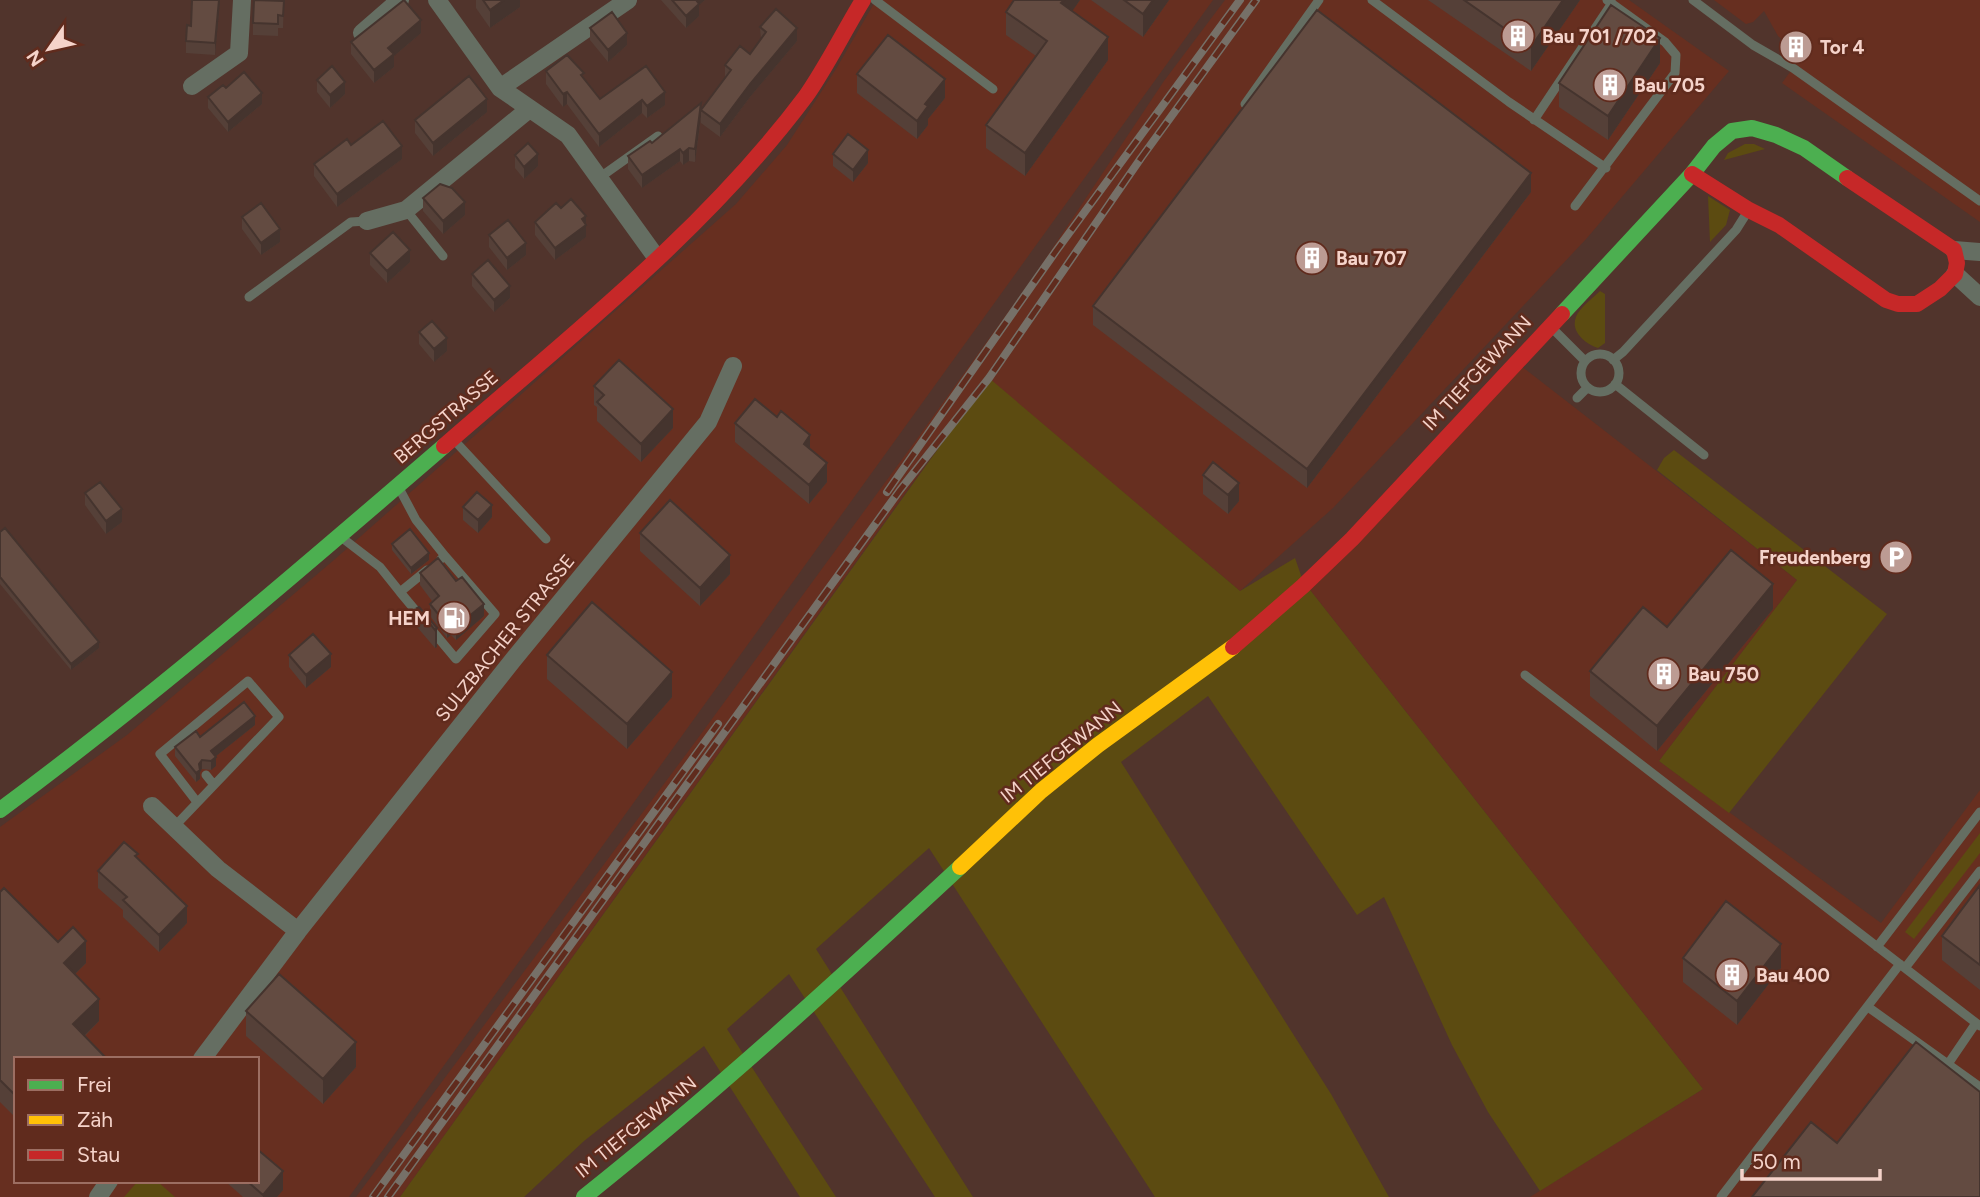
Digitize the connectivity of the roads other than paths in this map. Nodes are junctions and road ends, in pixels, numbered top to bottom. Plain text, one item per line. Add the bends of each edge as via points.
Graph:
1 (242, 0) edge
2 (400, 0) edge
3 (437, 0) edge
4 (628, 0) edge
5 (863, 0) edge
6 (875, 0) edge
7 (1319, 0) edge
8 (1372, 0) edge
9 (1693, 0) edge
10 (1609, 2) edge
11 (362, 33) edge
12 (192, 86) dead end
13 (500, 88) junction
14 (992, 89) dead end
15 (1245, 104) edge
16 (528, 110) junction
17 (1534, 120) junction
18 (658, 136) edge
19 (1606, 168) junction
20 (1692, 174) junction
21 (599, 178) junction
22 (1980, 201) edge
23 (1575, 206) dead end
24 (406, 210) junction
25 (1749, 210) junction
26 (367, 221) joint
27 (1954, 250) junction
28 (1980, 252) edge
29 (443, 256) dead end
30 (656, 257) junction
31 (1955, 274) junction
32 (249, 297) dead end
33 (1980, 297) edge
34 (1550, 326) junction
35 (1613, 360) junction
36 (1585, 361) junction
37 (733, 366) dead end
38 (1615, 384) junction
39 (1587, 388) junction
40 (1577, 398) dead end
41 (453, 439) junction
42 (1704, 455) dead end
43 (398, 486) junction
44 (340, 535) junction
45 (546, 539) dead end
46 (445, 556) junction
47 (400, 592) junction
48 (1525, 676) dead end
49 (178, 739) junction
50 (185, 748) edge
51 (206, 775) dead end
52 (214, 785) junction
53 (197, 802) junction
54 (152, 806) dead end
55 (0, 810) edge
56 (1980, 812) edge
57 (174, 827) junction
58 (1980, 871) edge
59 (298, 931) junction
60 (1877, 947) junction
61 (1902, 966) junction
62 (1868, 1007) junction
63 (1978, 1025) edge
64 (204, 1057) edge
65 (1948, 1065) junction
66 (1980, 1087) edge
67 (584, 1197) edge
68 (1721, 1197) edge

1 - 12 street via 239,52
2 - 11 street
3 - 13 street
4 - 13 street
5 - 30 street, BERGSTRASSE via 807,94 765,148 733,185
6 - 14 lane
7 - 15 lane
8 - 17 lane
9 - 22 lane
10 - 17 lane
10 - 19 lane via 1676,55 1675,73
13 - 16 street
16 - 21 street via 568,135
16 - 24 street
17 - 19 lane
18 - 21 lane
19 - 23 lane
20 - 25 street
20 - 27 street, IM TIEFGEWANN via 1732,131 1752,128 1804,148
20 - 34 street, IM TIEFGEWANN
21 - 30 street
24 - 26 street
24 - 29 lane
25 - 31 street via 1898,305 1922,303
25 - 35 lane via 1736,230
26 - 32 lane via 351,222
27 - 28 street
27 - 31 street
30 - 41 street, BERGSTRASSE
31 - 33 street
34 - 36 lane
34 - 67 street, IM TIEFGEWANN via 1303,586 1230,649 1041,791 807,1009
35 - 36 lane via 1598,355
35 - 38 lane via 1619,376
36 - 39 lane via 1581,375
37 - 59 street, SULZBACHER STRASSE via 708,422
38 - 39 lane via 1602,392
38 - 42 lane
39 - 40 lane
41 - 43 street, BERGSTRASSE
41 - 45 lane
43 - 44 street, BERGSTRASSE
43 - 46 lane via 416,520
44 - 47 lane via 380,567
44 - 55 street, BERGSTRASSE via 145,699
46 - 47 lane
46 - 47 lane via 495,614 456,659
48 - 60 lane
49 - 50 lane
49 - 52 lane via 248,681 279,717
49 - 53 lane via 160,754
51 - 52 lane
52 - 53 lane
53 - 57 lane
54 - 57 street
56 - 60 lane
57 - 59 street via 218,869
58 - 61 lane
59 - 64 street, SULZBACHER STRASSE
60 - 61 lane
61 - 62 lane
61 - 63 lane
62 - 65 lane
62 - 68 lane
63 - 65 lane
65 - 66 lane

